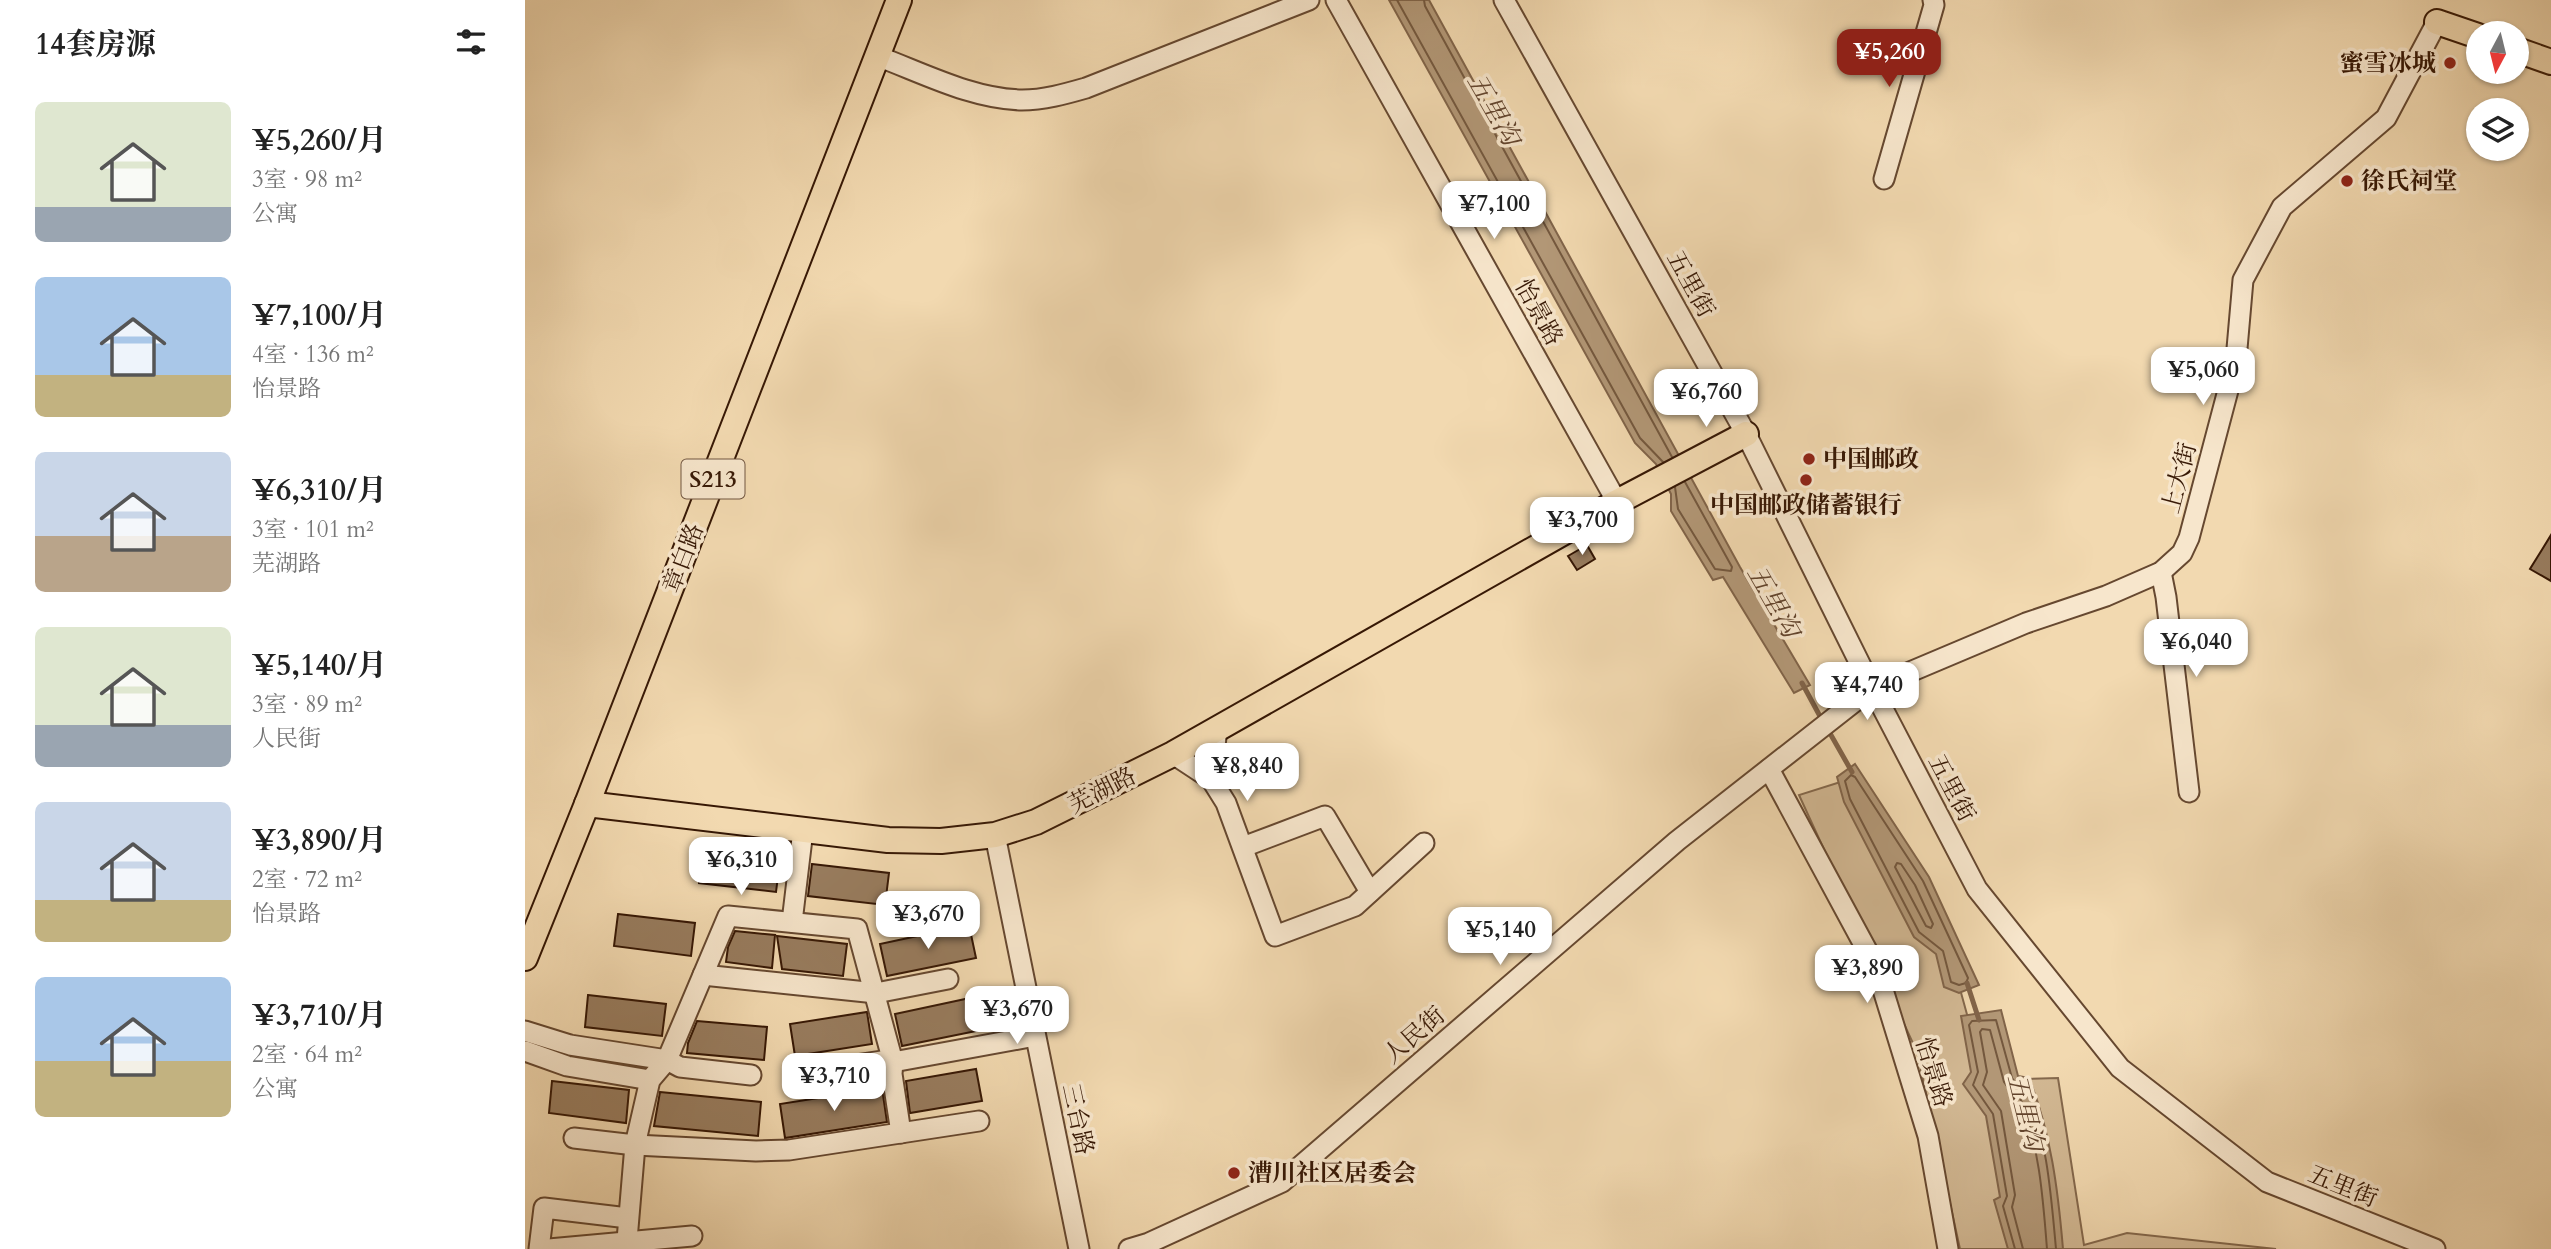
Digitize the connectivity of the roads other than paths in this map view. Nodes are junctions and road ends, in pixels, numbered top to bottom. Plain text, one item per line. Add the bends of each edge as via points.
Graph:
1 (899, 0) edge
2 (1309, 0) edge
3 (1336, 0) edge
4 (1504, 0) edge
5 (1933, 0) edge
6 (2437, 22) joint
7 (2466, 32) edge
8 (2529, 54) edge
9 (877, 56) junction
10 (2551, 62) edge
11 (1884, 179) dead end
12 (1746, 434) junction
13 (1617, 502) junction
14 (2161, 572) junction
15 (1872, 688) junction
16 (1217, 729) junction
17 (1173, 754) junction
18 (1769, 769) junction
19 (1211, 779) junction
20 (2189, 792) dead end
21 (587, 804) junction
22 (803, 830) junction
23 (995, 835) junction
24 (1424, 843) dead end
25 (1243, 847) junction
26 (1370, 892) junction
27 (792, 922) junction
28 (525, 958) edge
29 (703, 975) junction
30 (948, 979) dead end
31 (876, 993) junction
32 (525, 1031) edge
33 (1035, 1036) junction
34 (525, 1051) edge
35 (667, 1060) junction
36 (893, 1062) junction
37 (809, 1072) dead end
38 (751, 1075) dead end
39 (650, 1080) junction
40 (979, 1121) dead end
41 (901, 1133) junction
42 (574, 1138) dead end
43 (635, 1145) junction
44 (628, 1218) junction
45 (692, 1236) dead end
46 (627, 1240) junction
47 (539, 1249) edge
48 (549, 1249) edge
49 (1079, 1249) edge
50 (1129, 1249) edge
51 (1948, 1249) edge
52 (2435, 1249) edge

1 - 9 main road, 章白路 / S213
2 - 9 street via 1086,88 1048,98 982,94
3 - 13 street, 怡景路
4 - 12 street, 五里街
5 - 11 street
6 - 7 main road
6 - 14 street, 上大街 via 2386,118 2283,207 2243,280 2236,360 2189,538 2182,553
8 - 10 main road
9 - 21 main road, 章白路 / S213
12 - 13 main road, 芜湖路
12 - 15 street, 五里街
13 - 16 main road, 芜湖路
14 - 15 street, 上大街
14 - 20 street
15 - 18 street, 人民街
15 - 52 street, 五里街 via 1977,889 2120,1068 2267,1182
16 - 17 main road, 芜湖路
16 - 19 street
17 - 19 street
17 - 23 main road, 芜湖路 via 1048,817
18 - 50 street, 人民街 via 1677,841 1282,1182
18 - 51 street, 怡景路 via 1876,967 1929,1136
19 - 25 street
21 - 22 main road, 芜湖路
21 - 28 main road, 章白路 / S213
22 - 23 main road, 芜湖路 via 941,841
22 - 27 street
23 - 33 street, 三台路
24 - 26 street
25 - 26 street via 1325,816
25 - 26 street via 1275,936 1355,906
27 - 29 street via 728,916
27 - 31 street via 857,929
29 - 31 street
29 - 35 street
30 - 31 street
31 - 36 street
32 - 35 street via 570,1045
33 - 36 street
33 - 49 street, 三台路
34 - 39 street via 567,1066
35 - 38 street via 680,1067
35 - 39 street
36 - 37 street
36 - 41 street
39 - 43 street
40 - 41 street
41 - 43 street via 789,1150
42 - 43 street
43 - 44 street
44 - 46 street
44 - 47 street via 544,1208
45 - 46 street
46 - 48 street

